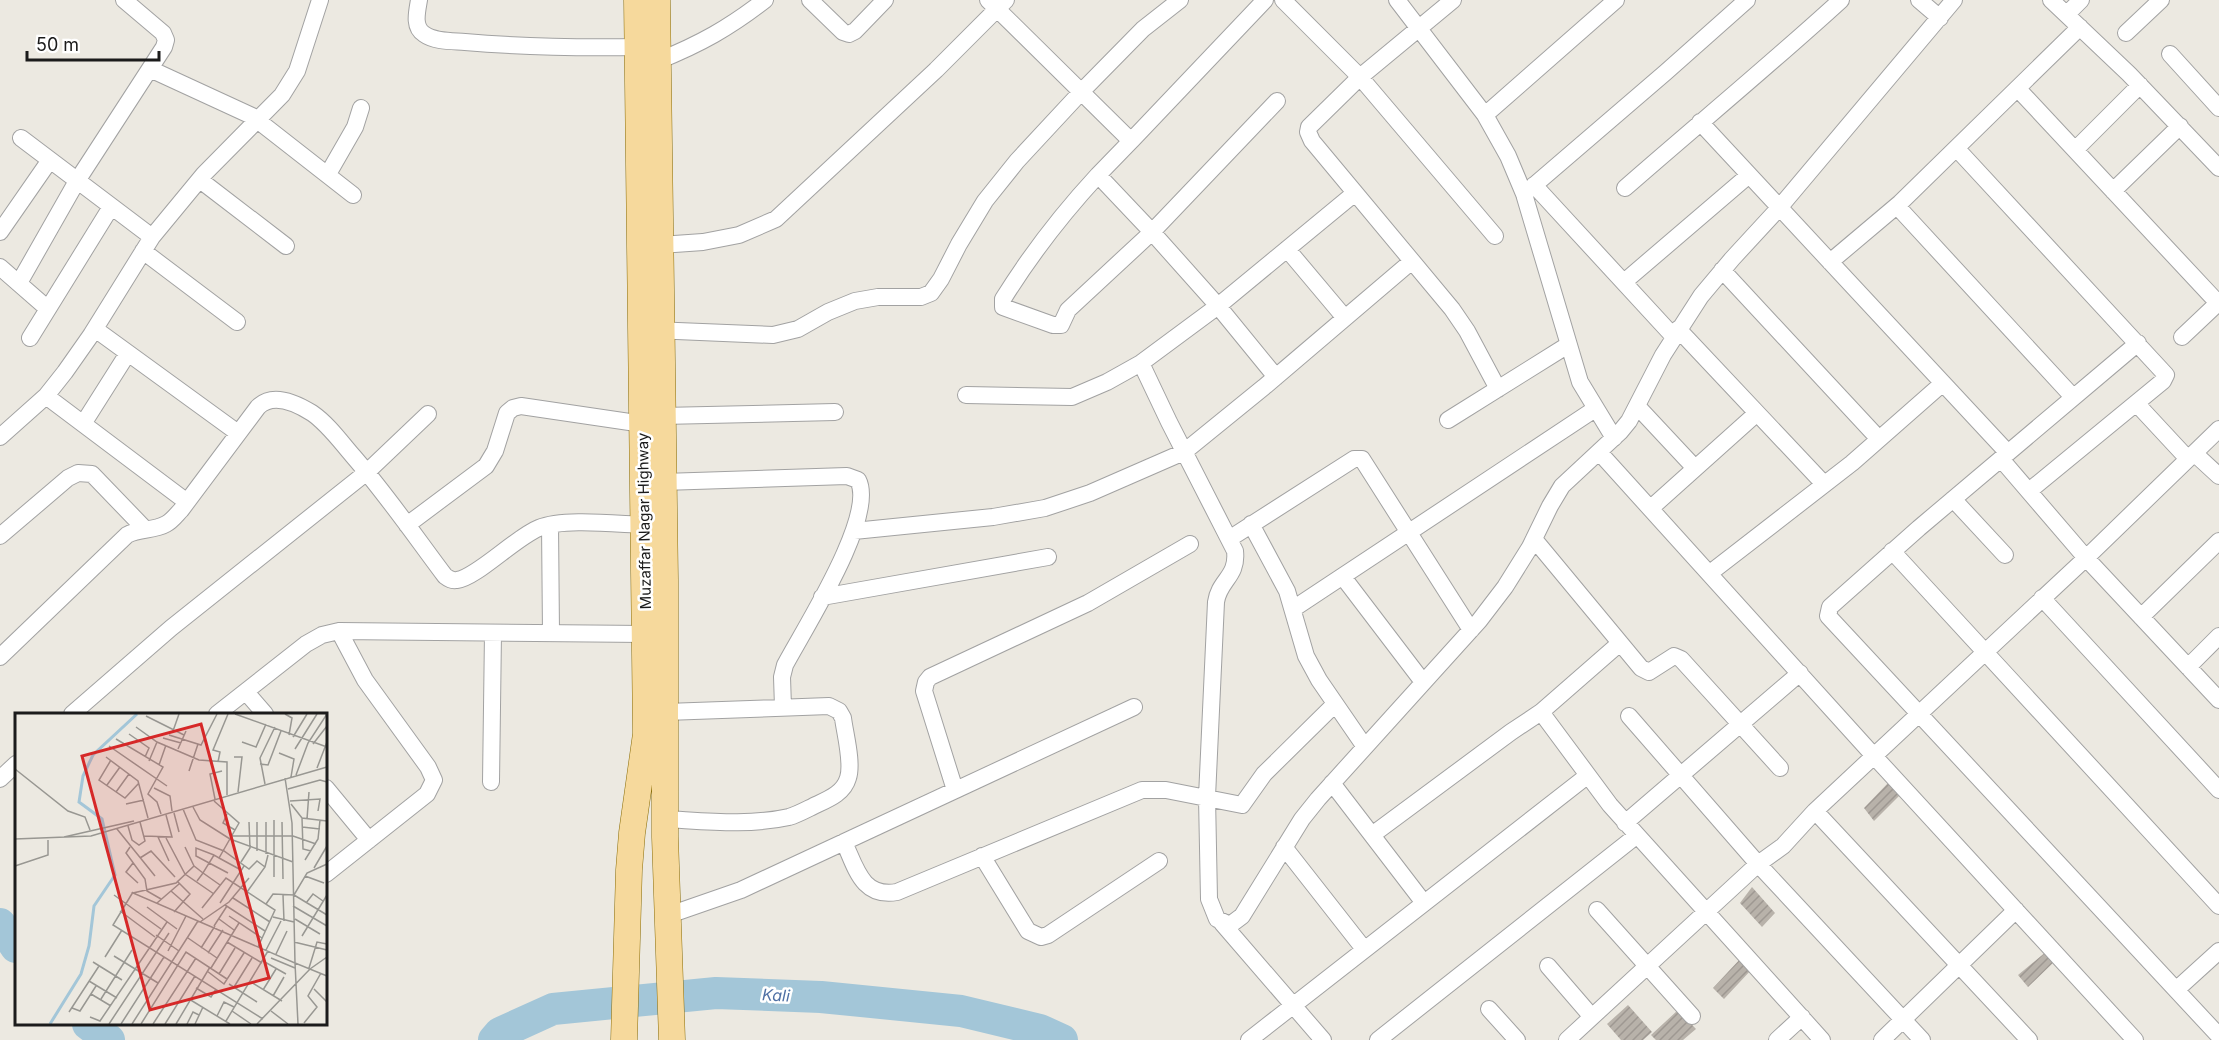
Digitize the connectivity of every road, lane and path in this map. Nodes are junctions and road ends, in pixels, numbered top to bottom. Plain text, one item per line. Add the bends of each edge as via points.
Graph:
1 (124, 0) edge
2 (321, 0) edge
3 (419, 0) edge
4 (637, 0) edge
5 (657, 0) edge
6 (765, 0) edge
7 (810, 0) edge
8 (885, 0) edge
9 (1180, 0) edge
10 (1265, 0) edge
11 (1283, 0) edge
12 (1397, 0) edge
13 (1453, 0) edge
14 (1616, 0) edge
15 (1747, 0) edge
16 (1841, 0) edge
17 (1918, 0) edge
18 (1954, 0) edge
19 (2051, 0) edge
20 (2081, 0) edge
21 (2161, 0) edge
22 (997, 3) edge
23 (2067, 14) junction
24 (1940, 18) junction
25 (2080, 27) junction
26 (1417, 29) junction
27 (2126, 33) dead end
28 (648, 54) junction
29 (2170, 54) dead end
30 (150, 69) junction
31 (1360, 77) junction
32 (2140, 85) junction
33 (2018, 89) junction
34 (1082, 91) junction
35 (1277, 100) dead end
36 (361, 108) dead end
37 (2219, 108) edge
38 (1485, 115) junction
39 (257, 119) junction
40 (1700, 122) junction
41 (2180, 126) junction
42 (21, 138) dead end
43 (1131, 141) junction
44 (1957, 149) junction
45 (2075, 150) junction
46 (2216, 158) edge
47 (50, 160) junction
48 (328, 174) junction
49 (1098, 175) junction
50 (1749, 175) junction
51 (200, 180) junction
52 (76, 181) junction
53 (1625, 188) dead end
54 (1529, 189) junction
55 (2114, 191) junction
56 (1355, 193) junction
57 (353, 195) dead end
58 (1896, 206) junction
59 (111, 207) junction
60 (1779, 208) junction
61 (0, 232) edge
62 (1152, 232) junction
63 (1495, 236) dead end
64 (147, 244) junction
65 (660, 245) junction
66 (286, 246) dead end
67 (1287, 249) junction
68 (1412, 261) junction
69 (1830, 262) junction
70 (0, 267) edge
71 (1722, 270) junction
72 (1624, 282) junction
73 (19, 284) junction
74 (2218, 303) edge
75 (1218, 306) junction
76 (48, 309) junction
77 (1345, 318) junction
78 (237, 322) dead end
79 (95, 329) junction
80 (651, 330) junction
81 (1676, 333) junction
82 (2182, 337) dead end
83 (30, 338) dead end
84 (2138, 343) junction
85 (1568, 345) junction
86 (128, 352) junction
87 (1141, 363) junction
88 (1276, 377) junction
89 (1943, 383) junction
90 (1498, 389) junction
91 (966, 395) dead end
92 (46, 396) junction
93 (2073, 397) junction
94 (2136, 403) junction
95 (1637, 406) junction
96 (1595, 409) junction
97 (835, 412) dead end
98 (1758, 413) junction
99 (428, 414) dead end
100 (653, 420) junction
101 (1448, 420) dead end
102 (83, 424) junction
103 (2219, 429) edge
104 (238, 432) junction
105 (0, 437) edge
106 (1614, 438) junction
107 (1879, 439) junction
108 (1184, 452) junction
109 (1599, 452) junction
110 (2004, 456) junction
111 (2191, 456) junction
112 (1694, 467) junction
113 (367, 472) junction
114 (2219, 476) edge
115 (663, 482) junction
116 (1824, 484) junction
117 (2029, 491) junction
118 (1953, 499) junction
119 (187, 502) junction
120 (1651, 508) junction
121 (1251, 524) junction
122 (407, 525) junction
123 (550, 525) junction
124 (644, 525) junction
125 (145, 529) junction
126 (854, 531) junction
127 (1409, 533) junction
128 (0, 536) edge
129 (1229, 538) junction
130 (1534, 539) junction
131 (2219, 541) edge
132 (1190, 544) dead end
133 (1892, 551) junction
134 (2006, 555) dead end
135 (1048, 557) dead end
136 (2086, 558) junction
137 (1710, 573) junction
138 (1343, 577) junction
139 (822, 597) junction
140 (2042, 597) junction
141 (1293, 609) junction
142 (2141, 616) junction
143 (1471, 630) junction
144 (339, 631) junction
145 (494, 633) junction
146 (551, 633) junction
147 (645, 634) junction
148 (2219, 636) edge
149 (1620, 643) junction
150 (1984, 652) junction
151 (0, 657) edge
152 (2188, 667) junction
153 (1800, 673) junction
154 (1423, 682) junction
155 (246, 692) junction
156 (2218, 695) edge
157 (1335, 704) junction
158 (783, 707) junction
159 (1134, 707) dead end
160 (666, 712) junction
161 (1541, 712) junction
162 (73, 713) edge
163 (218, 713) edge
164 (264, 713) edge
165 (1918, 714) junction
166 (1629, 716) dead end
167 (1740, 724) junction
168 (1365, 747) junction
169 (1874, 756) junction
170 (15, 765) edge
171 (1780, 768) dead end
172 (1587, 776) junction
173 (1680, 776) junction
174 (0, 779) edge
175 (491, 782) dead end
176 (1332, 783) junction
177 (327, 789) edge
178 (2219, 789) edge
179 (955, 790) junction
180 (1206, 797) junction
181 (1815, 810) junction
182 (665, 819) junction
183 (1631, 830) junction
184 (1372, 835) junction
185 (369, 840) junction
186 (844, 842) junction
187 (1284, 847) junction
188 (982, 856) junction
189 (1159, 861) dead end
190 (1758, 864) junction
191 (327, 873) edge
192 (1424, 903) junction
193 (2219, 906) edge
194 (1597, 910) dead end
195 (2016, 910) junction
196 (1706, 912) junction
197 (669, 921) junction
198 (1222, 923) junction
199 (1364, 949) junction
200 (2219, 951) edge
201 (1548, 966) dead end
202 (1648, 966) junction
203 (1960, 966) junction
204 (2176, 990) junction
205 (1293, 1005) junction
206 (1489, 1010) dead end
207 (1692, 1016) dead end
208 (1592, 1017) junction
209 (1802, 1017) junction
210 (1903, 1020) junction
211 (2219, 1036) edge
212 (624, 1040) edge
213 (672, 1040) edge
214 (1249, 1040) edge
215 (1323, 1040) edge
216 (1378, 1040) edge
217 (1517, 1040) edge
218 (1567, 1040) edge
219 (1777, 1040) edge
220 (1822, 1040) edge
221 (1882, 1040) edge
222 (1922, 1040) edge
223 (2029, 1040) edge
224 (2136, 1040) edge

1 - 30 street via 164,33 164,47
2 - 39 street via 297,71 282,95
3 - 28 street via 416,23 425,35 438,39
4 - 28 main road, Muzaffar Nagar Highway
5 - 28 main road, Muzaffar Nagar Highway
6 - 28 street via 700,44
7 - 8 street via 849,34
9 - 34 street via 1143,30
10 - 43 street
11 - 31 street
12 - 26 street
13 - 26 street
14 - 38 street
15 - 54 street
16 - 40 street
17 - 24 street
18 - 24 street
19 - 23 street
20 - 23 street
21 - 27 street
22 - 34 street
22 - 65 street via 911,94 776,219 739,235
23 - 25 street
24 - 60 street
25 - 32 street
25 - 33 street
26 - 31 street
26 - 38 street
28 - 65 main road, Muzaffar Nagar Highway
28 - 80 main road, Muzaffar Nagar Highway
29 - 37 street
30 - 39 street
30 - 52 street
31 - 56 street via 1308,132
31 - 63 street
32 - 41 street
32 - 45 street
33 - 44 street
33 - 45 street
34 - 43 street
34 - 80 street via 985,201 931,293 855,301 798,329 773,335
35 - 62 street
36 - 48 street via 355,127
38 - 54 street
39 - 48 street
39 - 51 street
40 - 50 street
40 - 53 street
41 - 46 street
41 - 55 street
42 - 47 street
43 - 49 street
44 - 58 street
44 - 84 street
45 - 55 street
47 - 52 street
47 - 61 street
48 - 57 street
49 - 62 street
49 - 62 street via 1046,235 1003,299 1003,307 1061,325 1068,310
50 - 60 street
50 - 72 street
51 - 64 street
51 - 66 street
52 - 59 street
52 - 73 street
54 - 72 street
54 - 85 street
55 - 74 street
56 - 67 street
56 - 68 street
58 - 69 street
58 - 93 street
59 - 64 street
59 - 76 street
60 - 69 street
60 - 71 street
62 - 75 street
64 - 78 street
64 - 79 street
65 - 80 main road, Muzaffar Nagar Highway
67 - 75 street
67 - 77 street
68 - 77 street
68 - 90 street via 1457,316
69 - 89 street
70 - 73 street
71 - 81 street
71 - 107 street
72 - 81 street
73 - 76 street
74 - 82 street
75 - 87 street
75 - 88 street
76 - 83 street
77 - 88 street
79 - 86 street
79 - 92 street
80 - 100 main road, Muzaffar Nagar Highway
81 - 95 street
81 - 98 street
84 - 93 street
84 - 94 street via 2166,375
85 - 90 street
85 - 96 street via 1580,382
86 - 102 street
86 - 104 street
87 - 91 street via 1072,397
87 - 108 street
88 - 108 street
89 - 107 street
89 - 110 street
90 - 101 street
92 - 102 street
92 - 105 street
93 - 110 street
94 - 111 street
94 - 117 street
95 - 106 street
95 - 112 street
96 - 106 street
96 - 127 street
97 - 100 street
98 - 112 street
98 - 116 street
99 - 113 street
100 - 115 main road, Muzaffar Nagar Highway
100 - 122 street via 513,408 507,413 486,466
100 - 124 main road, Muzaffar Nagar Highway
102 - 119 street
103 - 111 street
104 - 113 street via 265,400 290,402 332,430
104 - 119 street
106 - 109 street
107 - 116 street
108 - 126 street via 1045,508 993,518
108 - 129 street
109 - 120 street
109 - 130 street via 1562,486
110 - 117 street
110 - 118 street
111 - 114 street
111 - 136 street
112 - 120 street
113 - 122 street
113 - 162 street via 171,628
115 - 126 street via 853,477 861,486
115 - 160 main road, Muzaffar Nagar Highway
116 - 137 street
117 - 136 street
118 - 133 street
118 - 134 street
119 - 125 street via 167,524
120 - 137 street
121 - 127 street via 1359,458 1365,461
121 - 129 street
121 - 141 street
122 - 123 street via 445,576 459,580 520,539
123 - 124 street
123 - 146 street
124 - 147 main road, Muzaffar Nagar Highway
125 - 128 street via 92,474 85,472 68,478
125 - 151 street via 127,535
126 - 139 street
127 - 138 street
127 - 143 street
129 - 180 street via 1236,563 1215,602
130 - 143 street via 1505,587
130 - 149 street
131 - 142 street
132 - 179 street via 1089,603 926,681 924,691
133 - 150 street
133 - 165 street via 1830,607 1828,616
135 - 139 street
136 - 140 street
136 - 142 street
137 - 153 street
138 - 141 street
138 - 154 street
139 - 158 street via 785,664
140 - 150 street
140 - 178 street
141 - 157 street via 1306,656
142 - 152 street
143 - 154 street
144 - 145 street
144 - 155 street via 306,644
144 - 185 street via 365,680 434,780 427,794
145 - 146 street
145 - 175 street
146 - 147 street
147 - 212 main road, Muzaffar Nagar Highway via 646,734 632,832
148 - 152 street
149 - 161 street
149 - 167 street via 1649,672 1677,656
150 - 165 street
150 - 193 street
152 - 156 street
153 - 167 street
153 - 169 street
154 - 168 street
155 - 163 street
155 - 164 street
157 - 168 street
157 - 180 street via 1263,774 1242,805
158 - 160 street
158 - 182 street via 829,706 839,711 849,768 844,788 791,816 741,821
159 - 179 street
160 - 182 main road, Muzaffar Nagar Highway
161 - 172 street
161 - 184 street
165 - 169 street
165 - 204 street
166 - 173 street
167 - 171 street
167 - 173 street
168 - 176 street
169 - 181 street
169 - 195 street
170 - 174 street
172 - 183 street
172 - 192 street
173 - 183 street
173 - 190 street
176 - 184 street
176 - 187 street
177 - 185 street
179 - 186 street
180 - 188 street via 1142,790
180 - 198 street via 1209,899
181 - 190 street via 1783,846
181 - 203 street
182 - 197 main road, Muzaffar Nagar Highway
183 - 196 street
183 - 216 street
184 - 192 street
185 - 191 street
186 - 188 street via 864,883 884,894
186 - 197 street
187 - 198 street via 1242,916 1230,925
187 - 199 street
188 - 189 street via 1028,931 1041,937
190 - 196 street
190 - 210 street
192 - 199 street
194 - 202 street
195 - 203 street
195 - 224 street
196 - 202 street
196 - 209 street
197 - 213 main road, Muzaffar Nagar Highway
198 - 205 street
199 - 205 street
200 - 204 street
201 - 208 street
202 - 207 street
202 - 208 street
203 - 210 street
203 - 223 street
204 - 211 street
205 - 214 street
205 - 215 street
206 - 217 street
208 - 218 street
209 - 219 street
209 - 220 street
210 - 221 street
210 - 222 street

